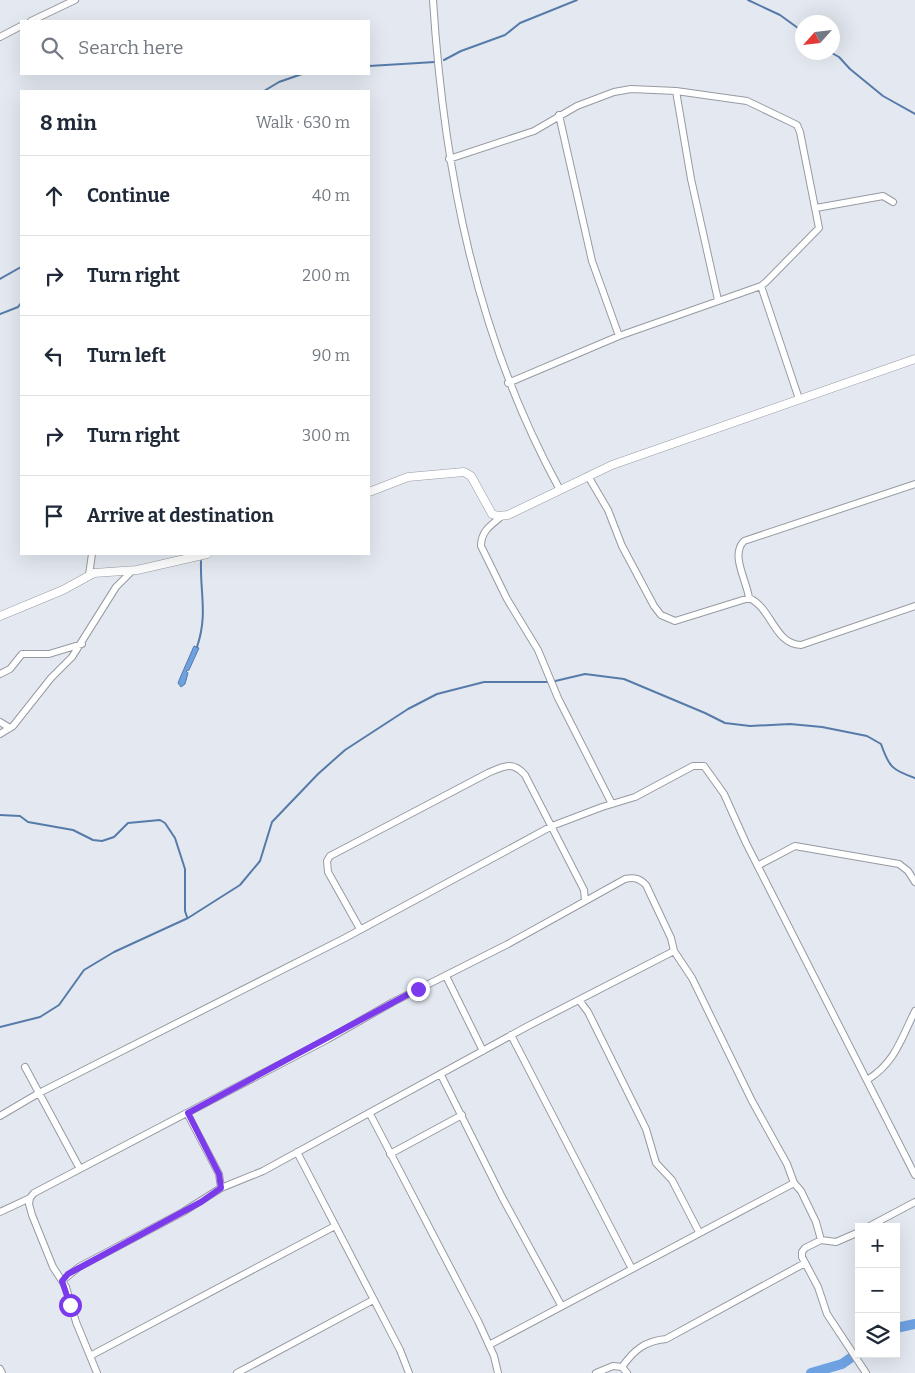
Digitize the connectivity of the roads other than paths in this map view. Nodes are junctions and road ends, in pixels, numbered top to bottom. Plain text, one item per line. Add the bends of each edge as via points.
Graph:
1 (76, 0) edge
2 (433, 0) edge
3 (33, 20) edge
4 (20, 27) edge
5 (0, 37) edge
6 (676, 91) junction
7 (560, 115) junction
8 (449, 159) junction
9 (893, 202) dead end
10 (816, 208) junction
11 (761, 286) junction
12 (718, 300) junction
13 (619, 336) junction
14 (915, 359) edge
15 (508, 383) junction
16 (799, 398) junction
17 (588, 476) junction
18 (915, 484) edge
19 (560, 490) junction
20 (370, 492) edge
21 (502, 516) junction
22 (92, 555) edge
23 (203, 555) edge
24 (132, 571) junction
25 (89, 576) junction
26 (749, 598) junction
27 (915, 606) edge
28 (0, 616) edge
29 (82, 644) junction
30 (0, 674) edge
31 (0, 722) edge
32 (10, 728) junction
33 (0, 734) edge
34 (612, 804) junction
35 (552, 826) junction
36 (759, 865) junction
37 (915, 882) edge
38 (585, 901) junction
39 (360, 929) junction
40 (674, 951) junction
41 (446, 976) junction
42 (579, 1000) junction
43 (915, 1011) edge
44 (512, 1035) junction
45 (483, 1051) junction
46 (25, 1067) dead end
47 (441, 1075) junction
48 (867, 1080) junction
49 (40, 1093) junction
50 (188, 1113) junction
51 (370, 1114) junction
52 (462, 1115) junction
53 (0, 1116) edge
54 (298, 1152) junction
55 (390, 1154) junction
56 (80, 1169) junction
57 (915, 1175) edge
58 (794, 1183) junction
59 (221, 1188) junction
60 (30, 1198) junction
61 (915, 1202) edge
62 (0, 1212) edge
63 (876, 1223) edge
64 (335, 1226) junction
65 (698, 1232) junction
66 (855, 1234) edge
67 (821, 1240) junction
68 (805, 1263) junction
69 (632, 1269) junction
70 (62, 1281) junction
71 (373, 1300) junction
72 (560, 1305) junction
73 (489, 1345) junction
74 (90, 1356) junction
75 (622, 1367) junction
76 (0, 1369) edge
77 (2, 1373) edge
78 (97, 1373) edge
79 (237, 1373) edge
80 (409, 1373) edge
81 (498, 1373) edge
82 (596, 1373) edge
83 (627, 1373) edge
84 (866, 1373) edge

1 - 3 street
2 - 8 street via 439,90
4 - 5 street
6 - 7 street via 632,89 614,92
6 - 10 street via 747,101 797,125
6 - 12 street via 691,180
7 - 8 street via 534,131
7 - 13 street via 592,261
8 - 15 street via 464,234
9 - 10 street via 883,196
10 - 11 street via 817,231
11 - 12 street
11 - 16 street
12 - 13 street
13 - 15 street
14 - 16 street
15 - 19 street
16 - 17 street
17 - 19 street
17 - 26 street via 608,510 628,559 661,615 675,621
18 - 26 street via 744,541 738,554
19 - 21 street
20 - 21 street via 408,477 464,472 471,476 492,514
21 - 34 street via 485,530 481,546 542,659 558,698
22 - 25 street
23 - 24 street
24 - 25 street via 101,572
24 - 29 street via 116,587
25 - 28 street
26 - 27 street via 762,608 785,640 795,645
29 - 30 street via 49,654 22,654 10,669
29 - 32 street
31 - 32 street
32 - 33 street
34 - 35 street
34 - 36 street via 635,797 686,769 704,766 724,794
35 - 38 street via 584,890
35 - 39 street
35 - 39 street via 525,774 511,765 488,773 354,842 330,856 326,866
36 - 37 street via 795,846 899,864
36 - 48 street
38 - 40 street via 625,879 633,877 640,880 646,885
38 - 41 street
39 - 49 street
40 - 42 street
40 - 58 street via 696,986 752,1101 788,1164
41 - 45 street
41 - 50 street
42 - 44 street
42 - 65 street via 588,1012 646,1130 656,1163 672,1180
43 - 48 street via 891,1060
44 - 45 street
44 - 69 street
45 - 47 street
46 - 49 street
47 - 51 street
47 - 52 street
48 - 57 street
49 - 53 street
49 - 56 street
50 - 56 street
50 - 59 street via 219,1174
51 - 54 street
51 - 55 street
52 - 55 street
52 - 72 street
54 - 59 street
54 - 64 street
55 - 73 street
56 - 60 street
58 - 65 street
58 - 67 street via 816,1222
59 - 70 street via 79,1267
60 - 62 street
60 - 70 street via 32,1215
61 - 63 street
64 - 71 street
64 - 74 street
65 - 69 street
66 - 67 street via 836,1242
67 - 68 street via 802,1252
68 - 75 street via 666,1339 644,1344
68 - 84 street via 827,1314
69 - 72 street
70 - 74 street
71 - 79 street
71 - 80 street
72 - 73 street
73 - 81 street
74 - 78 street
75 - 82 street via 613,1366
75 - 83 street
76 - 77 street

